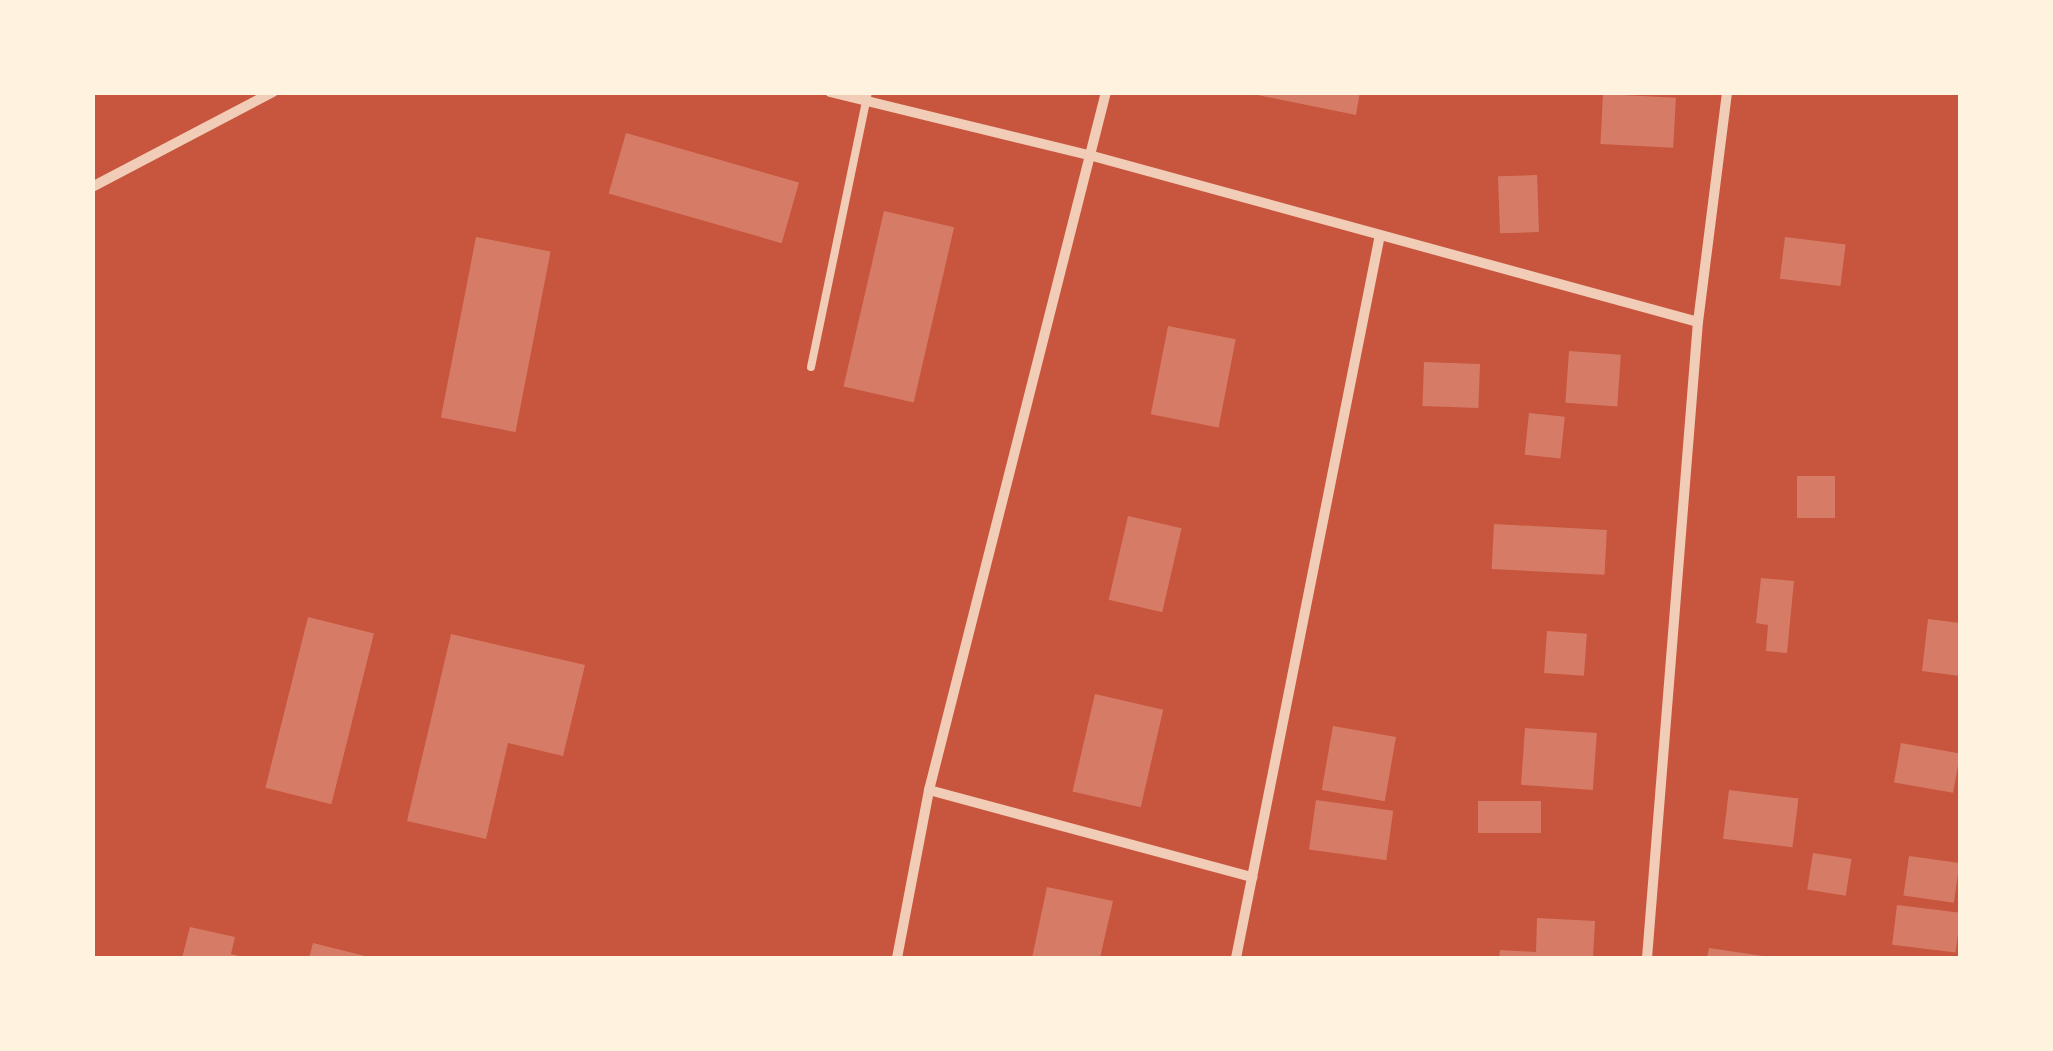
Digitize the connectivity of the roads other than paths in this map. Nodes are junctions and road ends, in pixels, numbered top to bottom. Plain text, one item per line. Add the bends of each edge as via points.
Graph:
1 (273, 92) edge
2 (830, 92) edge
3 (1106, 92) edge
4 (1727, 92) edge
5 (867, 97) edge
6 (1089, 156) junction
7 (92, 187) edge
8 (1380, 235) junction
9 (1698, 322) junction
10 (811, 367) dead end
11 (929, 790) junction
12 (1252, 877) junction
13 (898, 958) edge
14 (1236, 958) edge
15 (1647, 958) edge

1 - 7 street
2 - 5 street
3 - 6 street
4 - 9 street
5 - 6 street
5 - 10 lane
6 - 8 street
6 - 11 street
8 - 9 street
8 - 12 street
9 - 15 street
11 - 12 street
11 - 13 street
12 - 14 street

